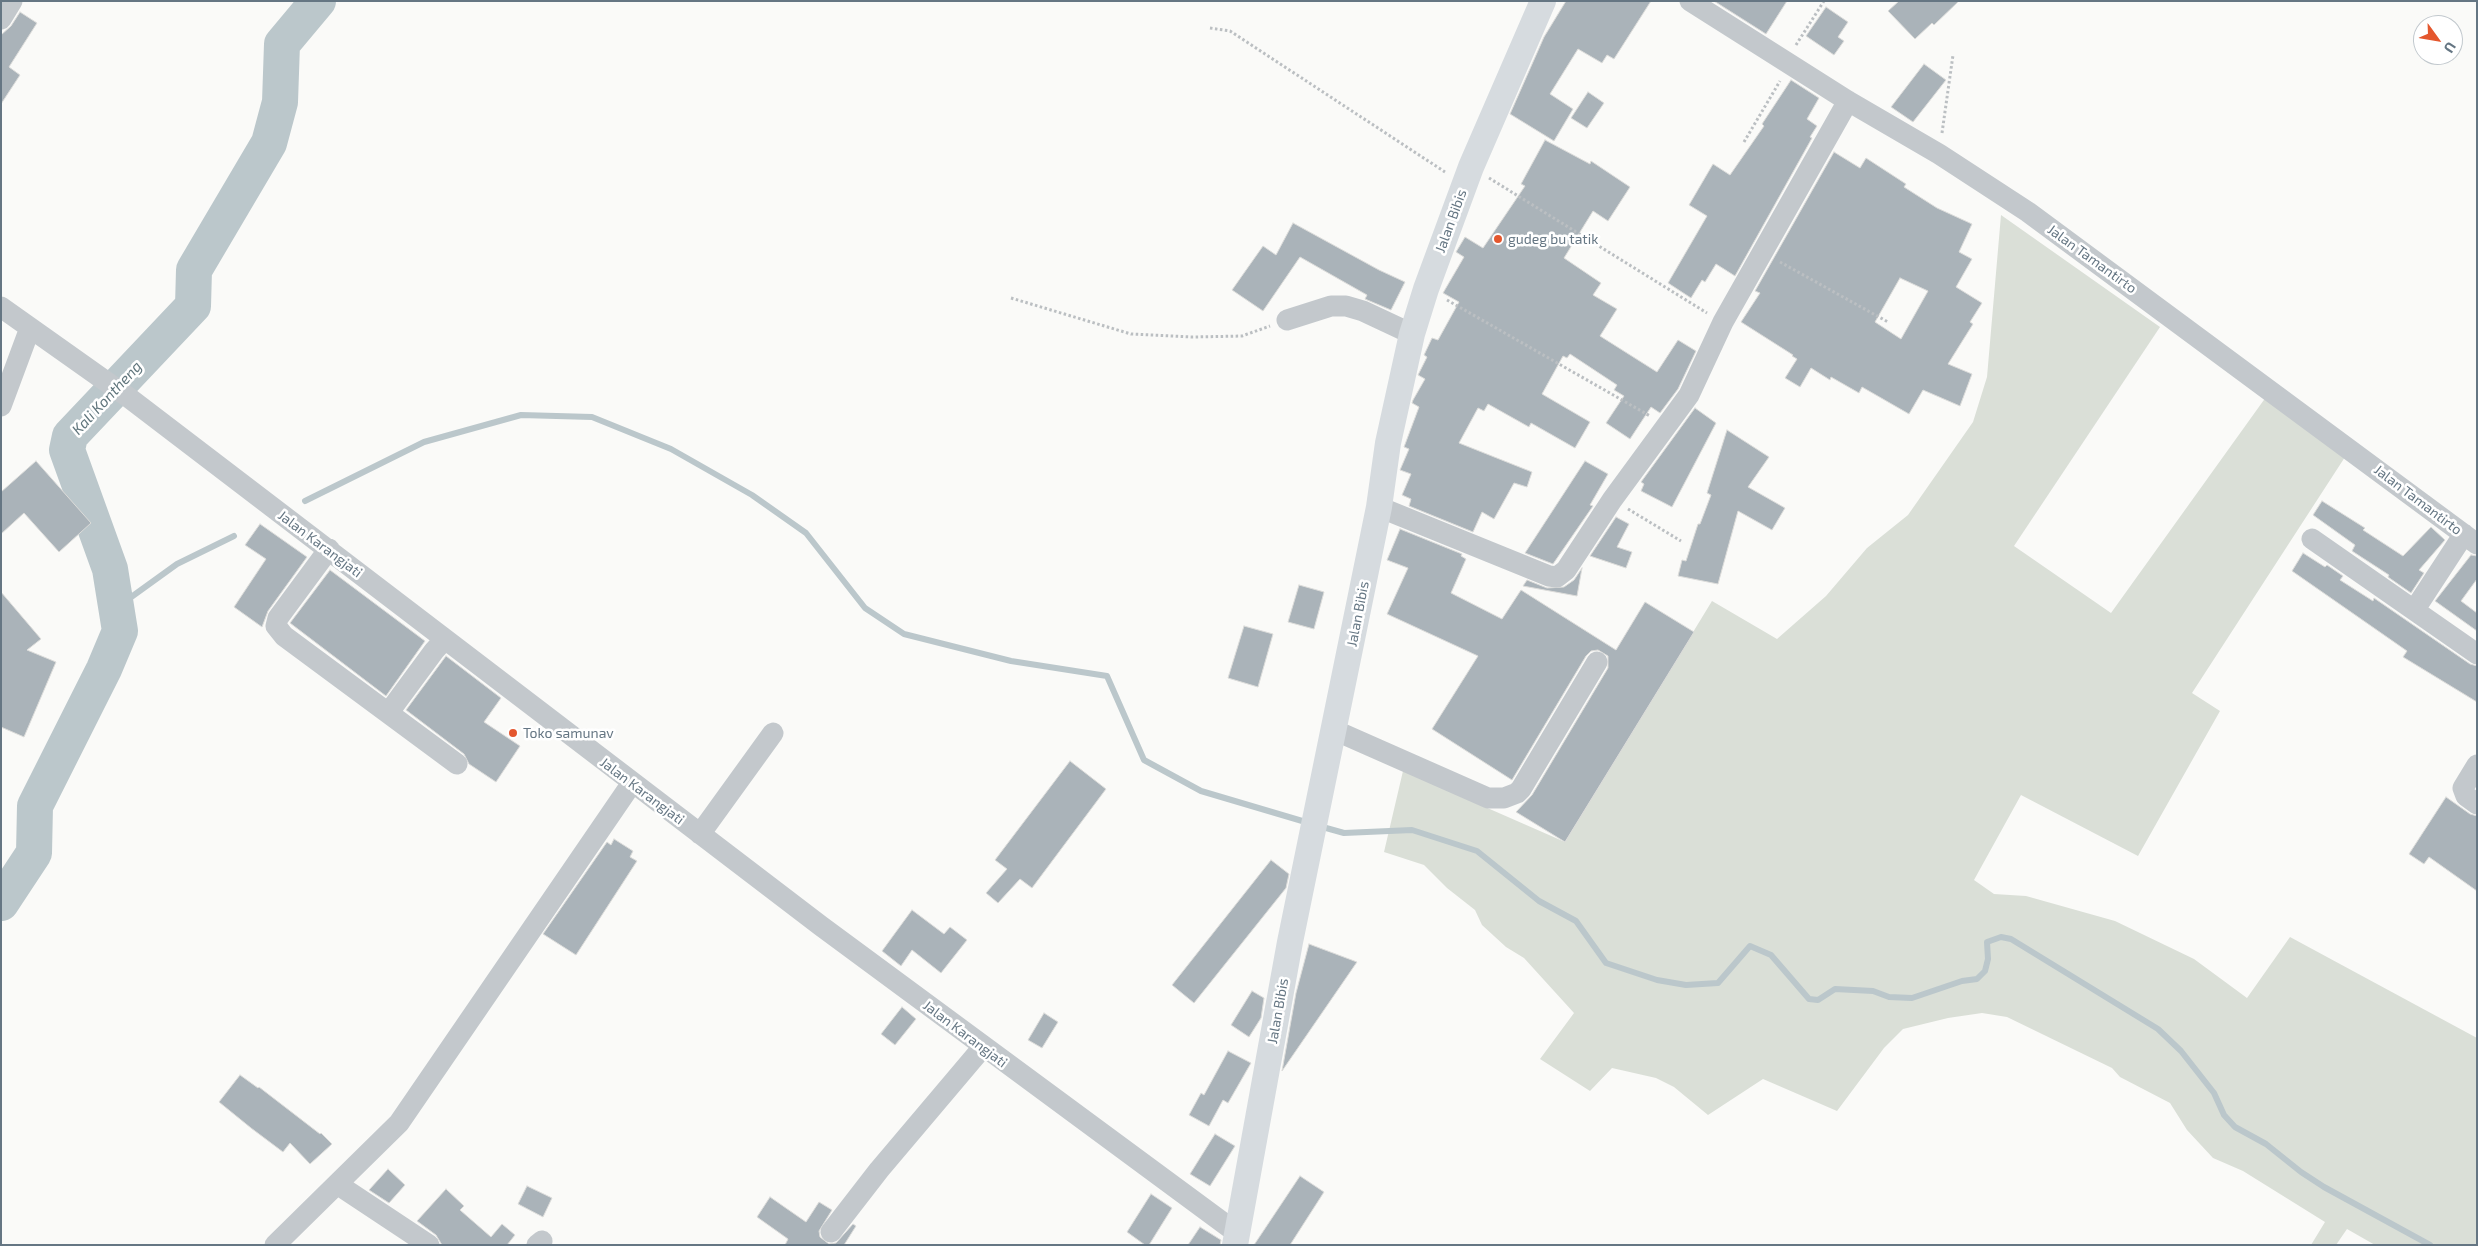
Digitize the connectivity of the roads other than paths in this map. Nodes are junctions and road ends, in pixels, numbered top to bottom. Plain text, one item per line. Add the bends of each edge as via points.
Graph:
1 (12, 1) edge
2 (1543, 1) edge
3 (1690, 1) edge
4 (1, 19) edge
5 (1848, 101) junction
6 (1, 307) edge
7 (1287, 320) road end
8 (30, 328) junction
9 (1412, 334) junction
10 (1, 406) edge
11 (1379, 507) junction
12 (2312, 539) dead end
13 (2470, 539) edge
14 (329, 549) junction
15 (2415, 609) junction
16 (444, 640) junction
17 (2477, 654) edge
18 (1597, 662) dead end
19 (390, 712) junction
20 (1334, 730) junction
21 (773, 734) dead end
22 (457, 764) dead end
23 (2477, 765) edge
24 (632, 783) junction
25 (2477, 804) edge
26 (700, 834) junction
27 (984, 1047) junction
28 (337, 1184) junction
29 (831, 1232) dead end
30 (1236, 1239) edge
31 (275, 1245) edge
32 (428, 1245) edge

1 - 4 street
2 - 9 main road, Jalan Bibis via 1468,176
3 - 5 street, Jalan Tamantirto
5 - 11 street via 1722,322 1689,395 1612,500 1566,570 1556,577 1549,576
5 - 13 street, Jalan Tamantirto via 1939,154 2028,212
6 - 8 street, Jalan Karangjati
7 - 9 street via 1331,306 1346,306
8 - 10 street
8 - 14 street, Jalan Karangjati via 128,397 216,467
9 - 11 main road, Jalan Bibis via 1388,443
11 - 20 main road, Jalan Bibis
12 - 15 street
13 - 15 street
14 - 16 street, Jalan Karangjati
14 - 19 street via 278,618 276,626 284,636
15 - 17 street
16 - 19 street
16 - 24 street, Jalan Karangjati
18 - 20 street via 1521,789 1504,798 1488,798
19 - 22 street
20 - 30 main road, Jalan Bibis via 1290,942
21 - 26 street
23 - 25 street via 2463,788 2466,796
24 - 26 street, Jalan Karangjati
24 - 28 street via 399,1123
26 - 27 street, Jalan Karangjati
27 - 29 street
27 - 30 street, Jalan Karangjati
28 - 31 street
28 - 32 street

